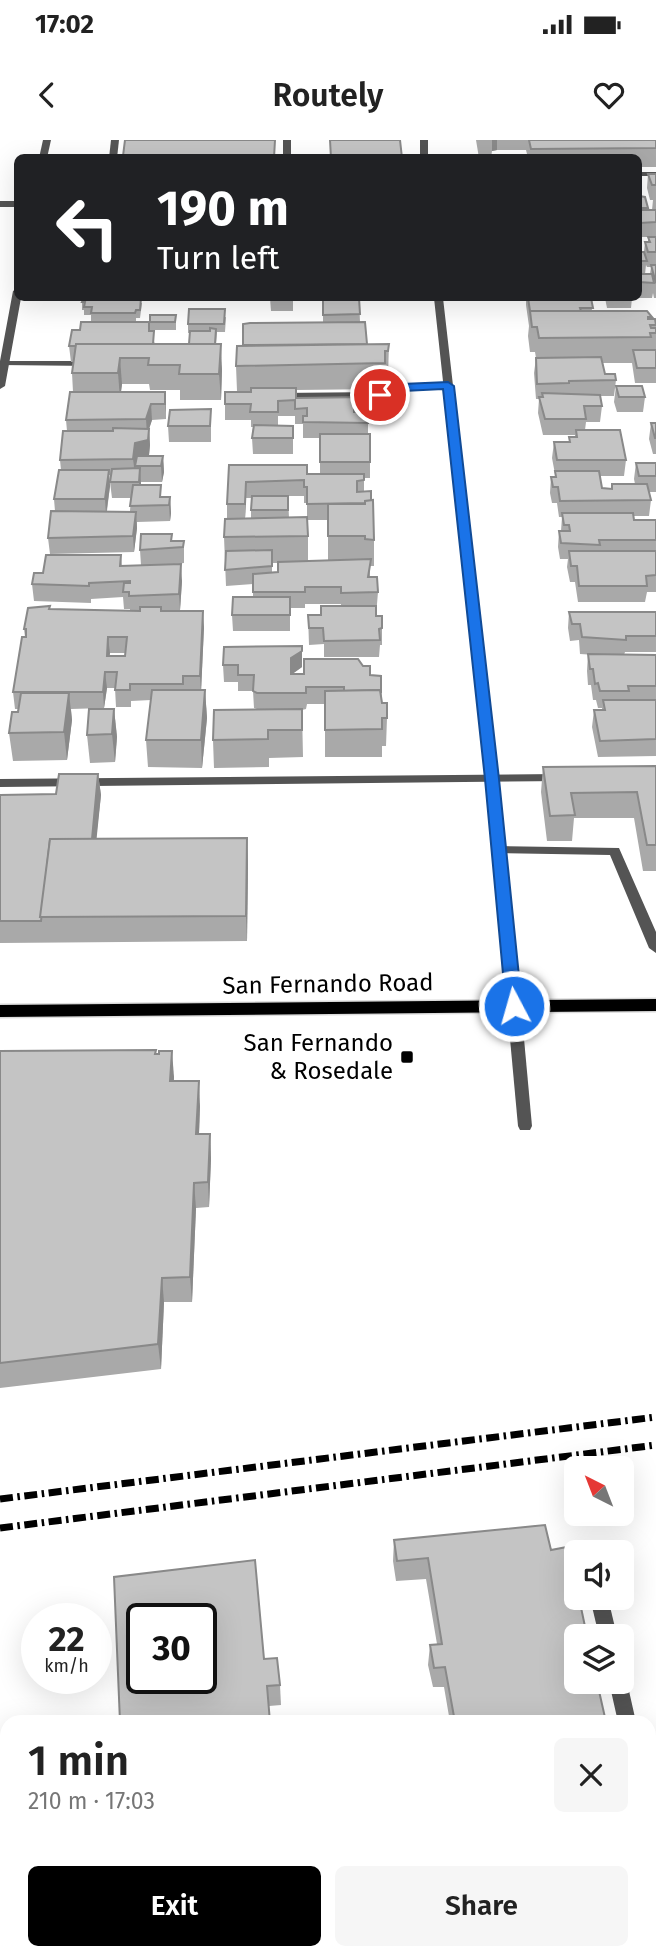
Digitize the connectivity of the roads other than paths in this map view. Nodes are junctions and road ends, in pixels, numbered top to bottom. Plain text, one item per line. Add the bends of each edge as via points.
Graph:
1 (16, 301) edge
2 (438, 301) edge
3 (4, 364) junction
4 (102, 365) edge
5 (0, 386) edge
6 (448, 386) junction
7 (263, 396) edge
8 (575, 778) edge
9 (492, 779) junction
10 (0, 783) edge
11 (499, 850) junction
12 (656, 948) edge
13 (656, 1005) edge
14 (514, 1006) junction
15 (0, 1011) edge
16 (525, 1126) dead end
17 (621, 1694) edge
18 (625, 1715) edge

1 - 3 street
2 - 6 street
3 - 4 street
3 - 5 street
6 - 7 street via 402,388 380,395
6 - 9 street
8 - 9 street
9 - 10 street
9 - 11 street
11 - 12 street via 615,850
11 - 14 street
13 - 14 main road, San Fernando Road
14 - 15 main road, San Fernando Road
14 - 16 street
17 - 18 street

